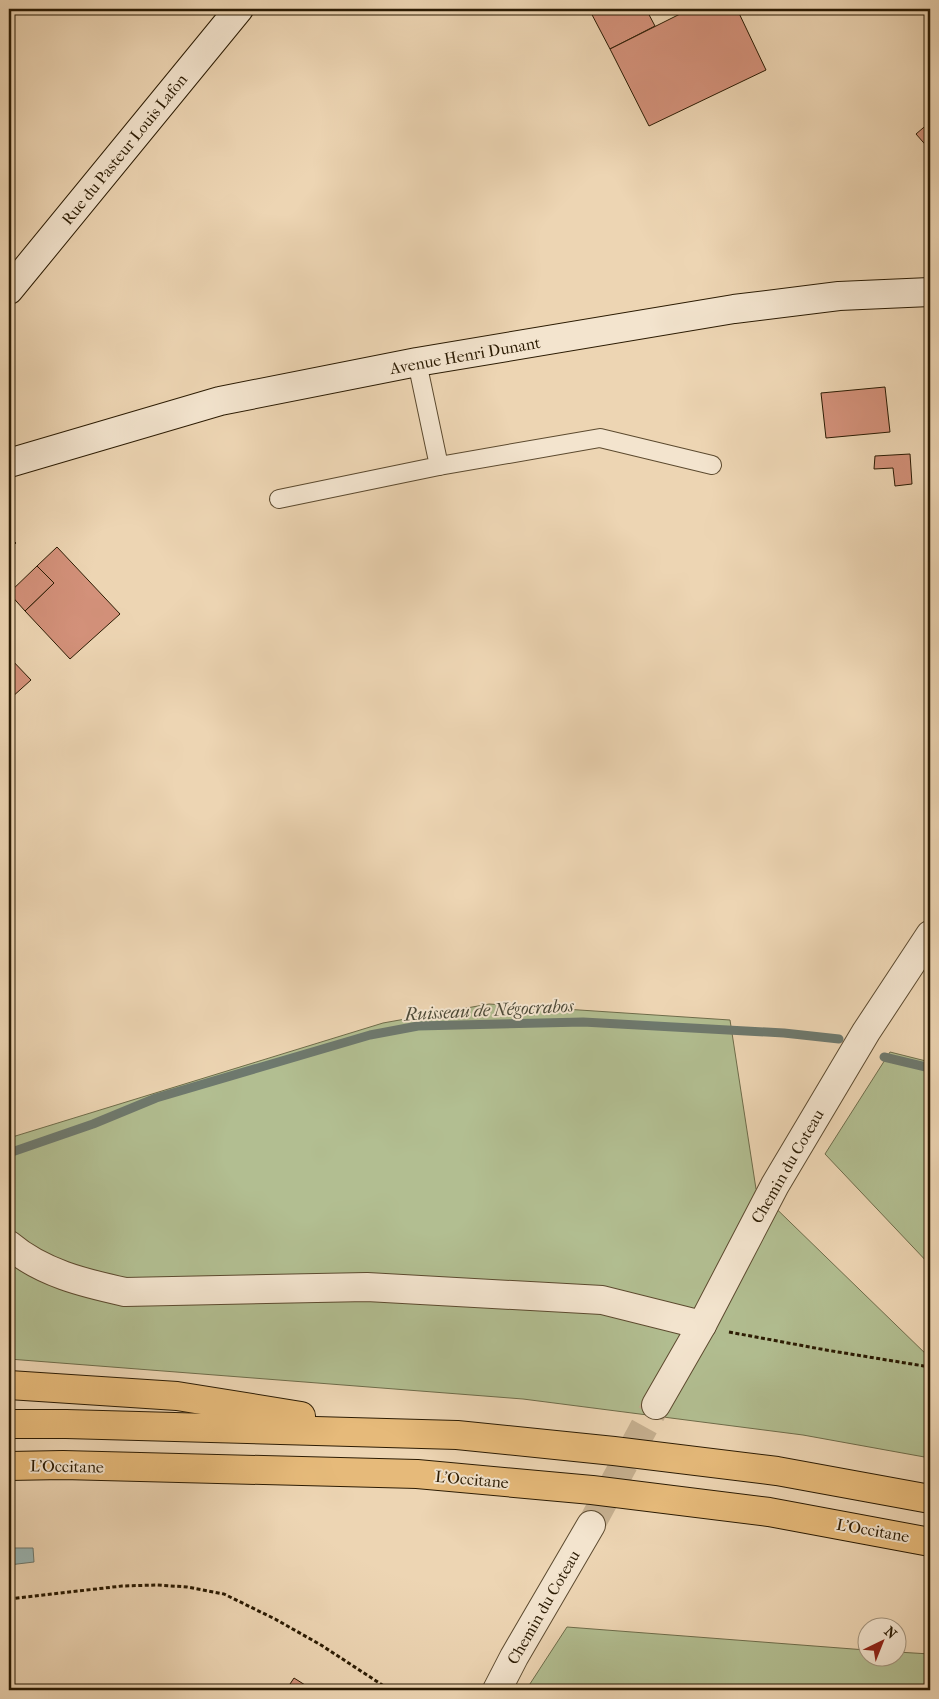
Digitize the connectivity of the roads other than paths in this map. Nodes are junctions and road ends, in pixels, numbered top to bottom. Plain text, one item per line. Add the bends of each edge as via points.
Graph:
1 (240, 9) edge
2 (9, 290) edge
3 (930, 292) edge
4 (417, 362) junction
5 (9, 463) edge
6 (712, 465) dead end
7 (439, 466) junction
8 (279, 499) dead end
9 (930, 935) edge
10 (9, 1245) edge
11 (702, 1325) junction
12 (9, 1385) edge
13 (656, 1405) tunnel mouth
14 (9, 1424) edge
15 (414, 1433) junction
16 (9, 1466) edge
17 (930, 1499) edge
18 (591, 1525) tunnel mouth
19 (930, 1542) edge
20 (497, 1690) edge

1 - 2 street, Rue du Pasteur Louis Lafon
3 - 4 street, Avenue Henri Dunant via 839,296 734,308
4 - 5 street, Avenue Henri Dunant via 220,401
4 - 7 lane
6 - 7 lane via 600,438
7 - 8 lane
9 - 11 street, Chemin du Coteau via 866,1032 775,1185
10 - 11 street via 50,1271 126,1292 367,1287 592,1299
11 - 13 street, Chemin du Coteau
12 - 15 highway via 177,1396
14 - 15 highway
15 - 17 highway via 777,1470
16 - 19 highway, L'Occitane via 417,1474 592,1490 769,1512
18 - 20 street, Chemin du Coteau

